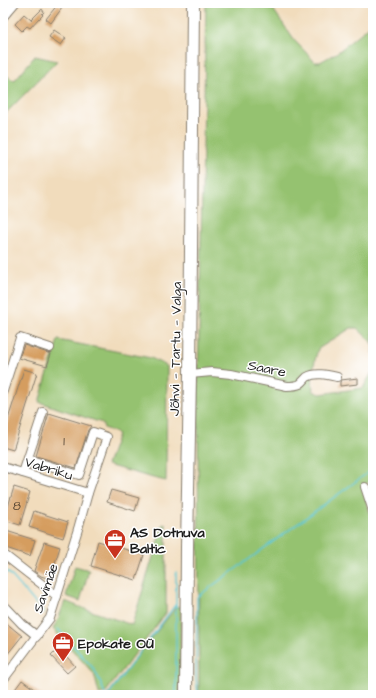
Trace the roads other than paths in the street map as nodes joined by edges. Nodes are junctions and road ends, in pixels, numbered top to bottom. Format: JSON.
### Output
{"nodes":[{"id":1,"x":15,"y":3,"type":"edge"},
{"id":2,"x":193,"y":3,"type":"edge"},
{"id":3,"x":3,"y":16,"type":"edge"},
{"id":4,"x":50,"y":348,"type":"dead end"},
{"id":5,"x":190,"y":374,"type":"junction"},
{"id":6,"x":337,"y":376,"type":"dead end"},
{"id":7,"x":3,"y":391,"type":"edge"},
{"id":8,"x":44,"y":412,"type":"dead end"},
{"id":9,"x":28,"y":459,"type":"junction"},
{"id":10,"x":3,"y":467,"type":"edge"},
{"id":11,"x":23,"y":473,"type":"junction"},
{"id":12,"x":365,"y":487,"type":"dead end"},
{"id":13,"x":88,"y":493,"type":"junction"},
{"id":14,"x":373,"y":511,"type":"edge"},
{"id":15,"x":3,"y":554,"type":"edge"},
{"id":16,"x":57,"y":596,"type":"junction"},
{"id":17,"x":3,"y":604,"type":"edge"},
{"id":18,"x":36,"y":636,"type":"junction"},
{"id":19,"x":3,"y":680,"type":"edge"},
{"id":20,"x":186,"y":695,"type":"edge"}],
"edges":[{"from":1,"to":3,"type":"street"},
{"from":2,"to":5,"type":"highway","name":"Jõhvi — Tartu — Valga"},
{"from":4,"to":7,"type":"street"},
{"from":5,"to":6,"type":"street","name":"Saare"},
{"from":5,"to":20,"type":"highway","name":"Jõhvi — Tartu — Valga"},
{"from":8,"to":9,"type":"street"},
{"from":9,"to":11,"type":"street"},
{"from":9,"to":13,"type":"street","name":"Savimäe"},
{"from":10,"to":11,"type":"street","name":"Vabriku"},
{"from":11,"to":13,"type":"street","name":"Vabriku"},
{"from":12,"to":14,"type":"street"},
{"from":13,"to":16,"type":"street","name":"Savimäe"},
{"from":15,"to":16,"type":"street"},
{"from":16,"to":18,"type":"street","name":"Savimäe"},
{"from":17,"to":18,"type":"street"},
{"from":18,"to":19,"type":"street","name":"Savimäe"}]}
